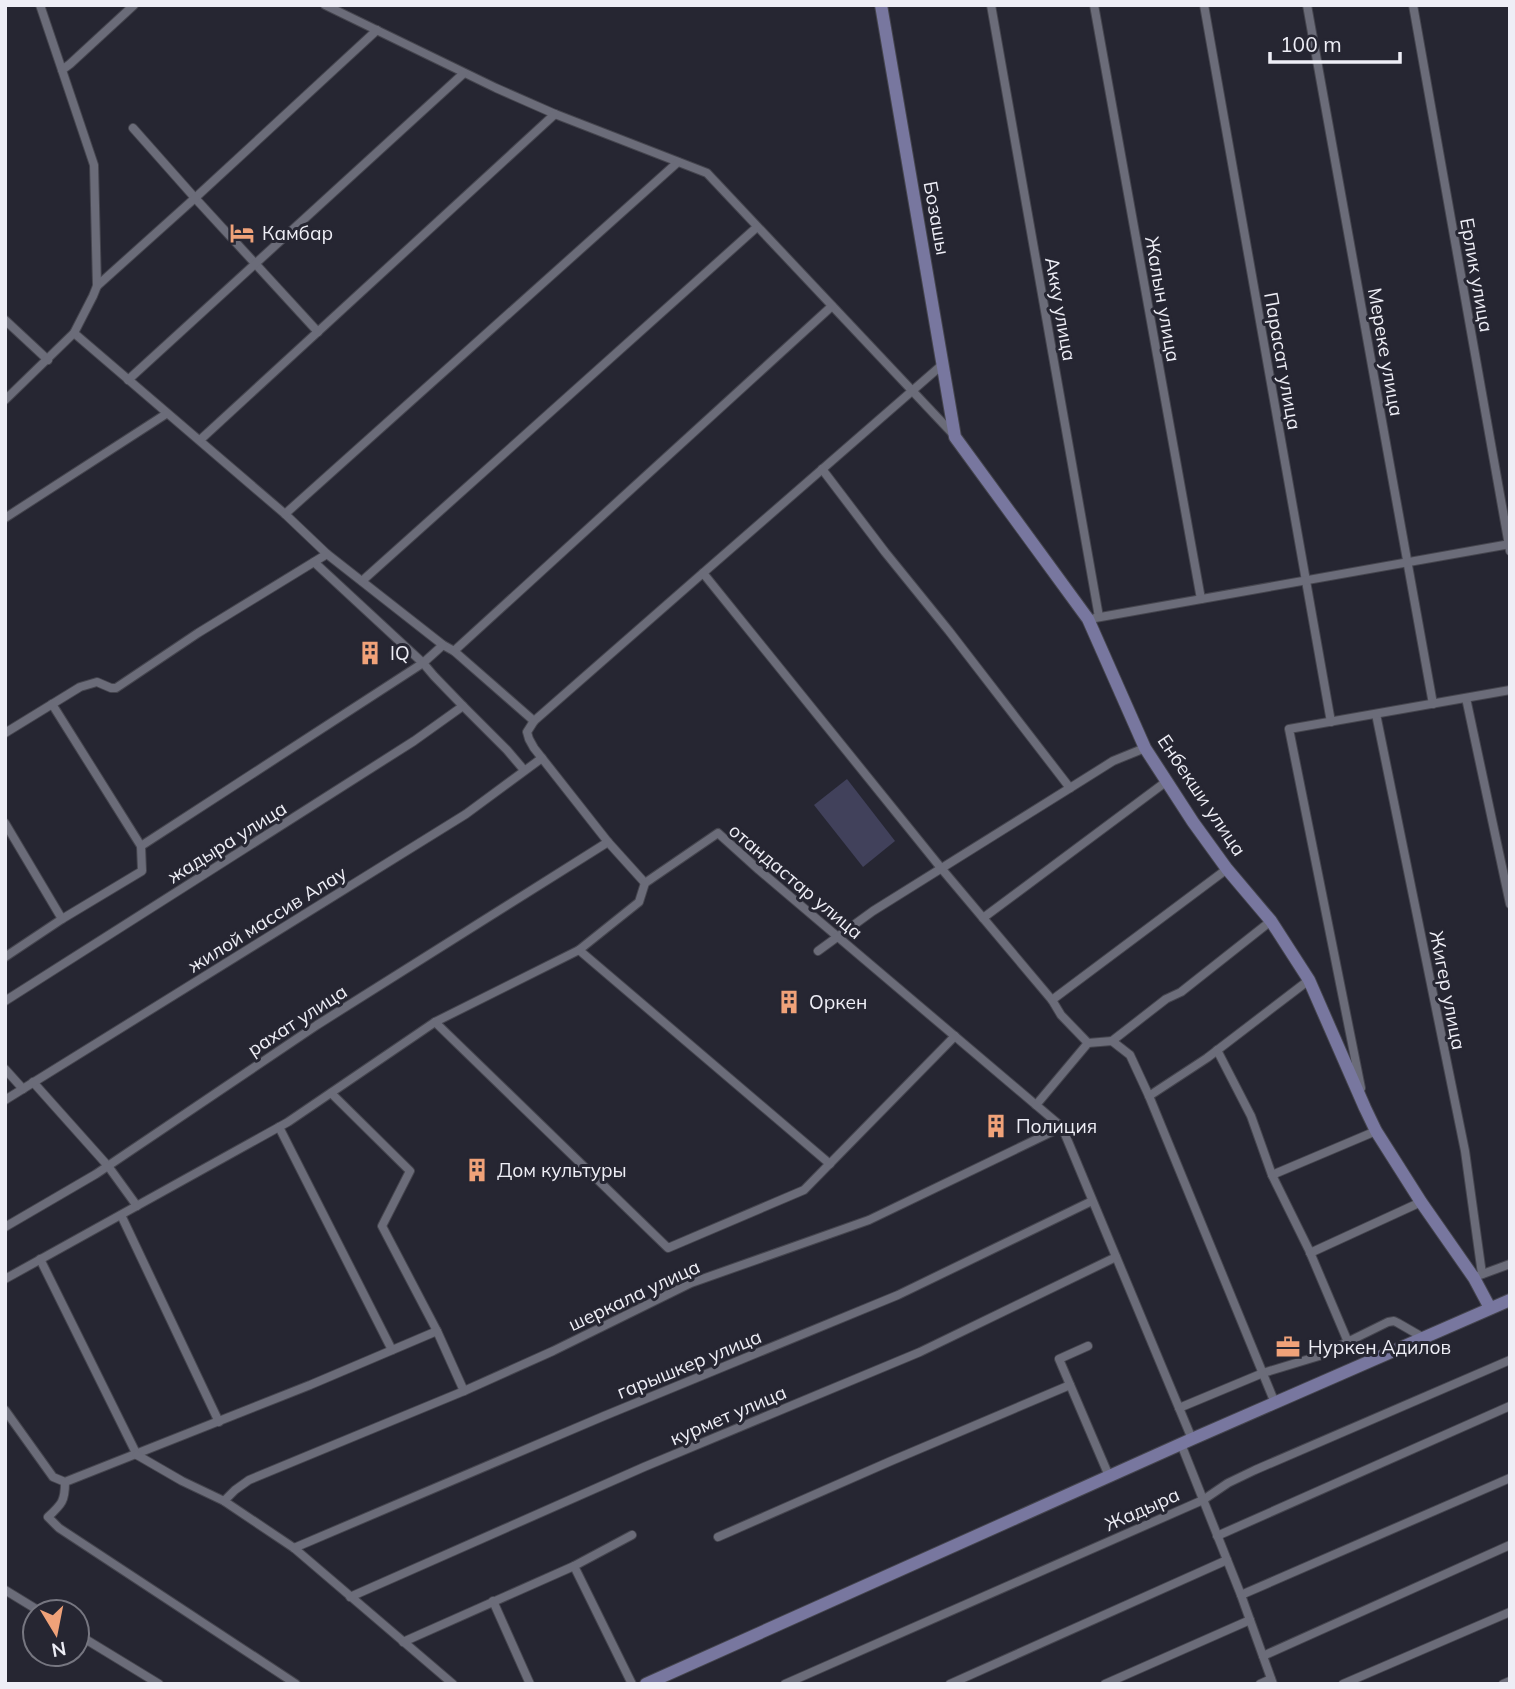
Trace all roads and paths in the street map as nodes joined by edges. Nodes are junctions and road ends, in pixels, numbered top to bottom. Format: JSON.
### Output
{"nodes":[{"id":1,"x":40,"y":5,"type":"edge"},
{"id":2,"x":134,"y":5,"type":"edge"},
{"id":3,"x":325,"y":5,"type":"edge"},
{"id":4,"x":881,"y":5,"type":"edge"},
{"id":5,"x":991,"y":5,"type":"edge"},
{"id":6,"x":1094,"y":5,"type":"edge"},
{"id":7,"x":1204,"y":5,"type":"edge"},
{"id":8,"x":1307,"y":5,"type":"edge"},
{"id":9,"x":1413,"y":5,"type":"edge"},
{"id":10,"x":377,"y":30,"type":"junction"},
{"id":11,"x":62,"y":70,"type":"junction"},
{"id":12,"x":464,"y":73,"type":"junction"},
{"id":13,"x":555,"y":114,"type":"junction"},
{"id":14,"x":133,"y":128,"type":"dead end"},
{"id":15,"x":678,"y":162,"type":"junction"},
{"id":16,"x":195,"y":198,"type":"junction"},
{"id":17,"x":757,"y":227,"type":"junction"},
{"id":18,"x":256,"y":265,"type":"junction"},
{"id":19,"x":97,"y":286,"type":"junction"},
{"id":20,"x":832,"y":306,"type":"junction"},
{"id":21,"x":5,"y":320,"type":"edge"},
{"id":22,"x":318,"y":331,"type":"junction"},
{"id":23,"x":74,"y":332,"type":"junction"},
{"id":24,"x":48,"y":360,"type":"junction"},
{"id":25,"x":943,"y":364,"type":"junction"},
{"id":26,"x":128,"y":380,"type":"junction"},
{"id":27,"x":912,"y":391,"type":"junction"},
{"id":28,"x":5,"y":400,"type":"edge"},
{"id":29,"x":166,"y":414,"type":"junction"},
{"id":30,"x":955,"y":437,"type":"junction"},
{"id":31,"x":200,"y":440,"type":"junction"},
{"id":32,"x":822,"y":469,"type":"junction"},
{"id":33,"x":285,"y":514,"type":"junction"},
{"id":34,"x":5,"y":517,"type":"edge"},
{"id":35,"x":1509,"y":546,"type":"edge"},
{"id":36,"x":327,"y":554,"type":"junction"},
{"id":37,"x":314,"y":562,"type":"junction"},
{"id":38,"x":1408,"y":562,"type":"junction"},
{"id":39,"x":703,"y":573,"type":"junction"},
{"id":40,"x":1306,"y":580,"type":"junction"},
{"id":41,"x":362,"y":582,"type":"junction"},
{"id":42,"x":1200,"y":599,"type":"junction"},
{"id":43,"x":1094,"y":618,"type":"junction"},
{"id":44,"x":443,"y":645,"type":"junction"},
{"id":45,"x":454,"y":651,"type":"junction"},
{"id":46,"x":423,"y":663,"type":"junction"},
{"id":47,"x":1510,"y":690,"type":"edge"},
{"id":48,"x":1466,"y":698,"type":"junction"},
{"id":49,"x":52,"y":704,"type":"junction"},
{"id":50,"x":1433,"y":704,"type":"junction"},
{"id":51,"x":463,"y":706,"type":"junction"},
{"id":52,"x":1376,"y":714,"type":"junction"},
{"id":53,"x":534,"y":721,"type":"junction"},
{"id":54,"x":1331,"y":722,"type":"junction"},
{"id":55,"x":5,"y":733,"type":"edge"},
{"id":56,"x":1145,"y":748,"type":"junction"},
{"id":57,"x":542,"y":758,"type":"junction"},
{"id":58,"x":524,"y":770,"type":"junction"},
{"id":59,"x":1167,"y":781,"type":"junction"},
{"id":60,"x":1070,"y":788,"type":"junction"},
{"id":61,"x":5,"y":823,"type":"edge"},
{"id":62,"x":608,"y":842,"type":"junction"},
{"id":63,"x":141,"y":846,"type":"junction"},
{"id":64,"x":941,"y":868,"type":"junction"},
{"id":65,"x":1227,"y":869,"type":"junction"},
{"id":66,"x":645,"y":883,"type":"junction"},
{"id":67,"x":1510,"y":904,"type":"edge"},
{"id":68,"x":983,"y":918,"type":"junction"},
{"id":69,"x":62,"y":919,"type":"junction"},
{"id":70,"x":1271,"y":921,"type":"junction"},
{"id":71,"x":838,"y":936,"type":"junction"},
{"id":72,"x":579,"y":950,"type":"junction"},
{"id":73,"x":818,"y":951,"type":"dead end"},
{"id":74,"x":5,"y":957,"type":"edge"},
{"id":75,"x":1310,"y":979,"type":"junction"},
{"id":76,"x":1052,"y":1000,"type":"junction"},
{"id":77,"x":5,"y":1002,"type":"edge"},
{"id":78,"x":435,"y":1022,"type":"junction"},
{"id":79,"x":955,"y":1036,"type":"junction"},
{"id":80,"x":1112,"y":1041,"type":"junction"},
{"id":81,"x":1088,"y":1043,"type":"junction"},
{"id":82,"x":1217,"y":1050,"type":"junction"},
{"id":83,"x":5,"y":1069,"type":"edge"},
{"id":84,"x":33,"y":1082,"type":"junction"},
{"id":85,"x":23,"y":1089,"type":"junction"},
{"id":86,"x":331,"y":1093,"type":"junction"},
{"id":87,"x":1149,"y":1096,"type":"junction"},
{"id":88,"x":5,"y":1100,"type":"edge"},
{"id":89,"x":1036,"y":1105,"type":"junction"},
{"id":90,"x":1364,"y":1108,"type":"junction"},
{"id":91,"x":1062,"y":1127,"type":"junction"},
{"id":92,"x":279,"y":1128,"type":"junction"},
{"id":93,"x":1376,"y":1130,"type":"junction"},
{"id":94,"x":830,"y":1164,"type":"junction"},
{"id":95,"x":107,"y":1166,"type":"junction"},
{"id":96,"x":1272,"y":1175,"type":"junction"},
{"id":97,"x":1093,"y":1201,"type":"junction"},
{"id":98,"x":1421,"y":1202,"type":"junction"},
{"id":99,"x":137,"y":1206,"type":"junction"},
{"id":100,"x":121,"y":1215,"type":"junction"},
{"id":101,"x":5,"y":1227,"type":"edge"},
{"id":102,"x":1310,"y":1253,"type":"junction"},
{"id":103,"x":1116,"y":1257,"type":"junction"},
{"id":104,"x":40,"y":1259,"type":"junction"},
{"id":105,"x":1510,"y":1264,"type":"edge"},
{"id":106,"x":1478,"y":1276,"type":"junction"},
{"id":107,"x":5,"y":1279,"type":"edge"},
{"id":108,"x":1510,"y":1300,"type":"edge"},
{"id":109,"x":1490,"y":1308,"type":"junction"},
{"id":110,"x":437,"y":1331,"type":"junction"},
{"id":111,"x":1423,"y":1338,"type":"junction"},
{"id":112,"x":1349,"y":1342,"type":"junction"},
{"id":113,"x":1088,"y":1346,"type":"dead end"},
{"id":114,"x":392,"y":1350,"type":"junction"},
{"id":115,"x":1510,"y":1360,"type":"edge"},
{"id":116,"x":1263,"y":1373,"type":"junction"},
{"id":117,"x":1070,"y":1385,"type":"junction"},
{"id":118,"x":464,"y":1391,"type":"junction"},
{"id":119,"x":1275,"y":1403,"type":"junction"},
{"id":120,"x":1510,"y":1406,"type":"edge"},
{"id":121,"x":1179,"y":1408,"type":"junction"},
{"id":122,"x":5,"y":1410,"type":"edge"},
{"id":123,"x":219,"y":1422,"type":"junction"},
{"id":124,"x":1186,"y":1441,"type":"junction"},
{"id":125,"x":137,"y":1455,"type":"junction"},
{"id":126,"x":1109,"y":1476,"type":"junction"},
{"id":127,"x":1510,"y":1478,"type":"edge"},
{"id":128,"x":65,"y":1482,"type":"junction"},
{"id":129,"x":1203,"y":1500,"type":"junction"},
{"id":130,"x":225,"y":1501,"type":"junction"},
{"id":131,"x":632,"y":1535,"type":"dead end"},
{"id":132,"x":1217,"y":1536,"type":"junction"},
{"id":133,"x":718,"y":1537,"type":"dead end"},
{"id":134,"x":1510,"y":1545,"type":"edge"},
{"id":135,"x":294,"y":1548,"type":"junction"},
{"id":136,"x":1227,"y":1560,"type":"junction"},
{"id":137,"x":573,"y":1566,"type":"junction"},
{"id":138,"x":5,"y":1590,"type":"edge"},
{"id":139,"x":1241,"y":1595,"type":"junction"},
{"id":140,"x":350,"y":1597,"type":"junction"},
{"id":141,"x":21,"y":1600,"type":"edge"},
{"id":142,"x":493,"y":1601,"type":"junction"},
{"id":143,"x":1510,"y":1612,"type":"edge"},
{"id":144,"x":1250,"y":1620,"type":"junction"},
{"id":145,"x":403,"y":1642,"type":"junction"},
{"id":146,"x":91,"y":1643,"type":"edge"},
{"id":147,"x":1263,"y":1656,"type":"junction"},
{"id":148,"x":1272,"y":1681,"type":"edge"},
{"id":149,"x":1510,"y":1681,"type":"edge"},
{"id":150,"x":159,"y":1684,"type":"edge"},
{"id":151,"x":296,"y":1684,"type":"edge"},
{"id":152,"x":453,"y":1684,"type":"edge"},
{"id":153,"x":530,"y":1684,"type":"edge"},
{"id":154,"x":632,"y":1684,"type":"edge"},
{"id":155,"x":646,"y":1684,"type":"edge"},
{"id":156,"x":785,"y":1684,"type":"edge"},
{"id":157,"x":950,"y":1684,"type":"edge"},
{"id":158,"x":1105,"y":1684,"type":"edge"},
{"id":159,"x":1260,"y":1684,"type":"edge"},
{"id":160,"x":1343,"y":1684,"type":"edge"},
{"id":161,"x":1503,"y":1684,"type":"edge"}],
"edges":[{"from":1,"to":11,"type":"street"},
{"from":2,"to":11,"type":"street"},
{"from":3,"to":10,"type":"street"},
{"from":4,"to":25,"type":"street","name":"Бозашы"},
{"from":5,"to":43,"type":"street","name":"Акку улица"},
{"from":6,"to":42,"type":"street","name":"Жалын улица"},
{"from":7,"to":40,"type":"street","name":"Парасат улица"},
{"from":8,"to":38,"type":"street","name":"Мереке улица"},
{"from":9,"to":35,"type":"street","name":"Ерлик улица"},
{"from":10,"to":12,"type":"street"},
{"from":10,"to":16,"type":"street"},
{"from":11,"to":19,"type":"street"},
{"from":12,"to":13,"type":"street"},
{"from":12,"to":18,"type":"street"},
{"from":13,"to":15,"type":"street"},
{"from":13,"to":22,"type":"street"},
{"from":14,"to":16,"type":"street"},
{"from":15,"to":17,"type":"street"},
{"from":15,"to":33,"type":"street"},
{"from":16,"to":18,"type":"street"},
{"from":16,"to":19,"type":"street"},
{"from":17,"to":20,"type":"street"},
{"from":17,"to":41,"type":"street"},
{"from":18,"to":22,"type":"street"},
{"from":18,"to":26,"type":"street"},
{"from":19,"to":23,"type":"street"},
{"from":20,"to":27,"type":"street"},
{"from":20,"to":45,"type":"street"},
{"from":21,"to":24,"type":"street"},
{"from":22,"to":31,"type":"street"},
{"from":23,"to":24,"type":"street"},
{"from":23,"to":26,"type":"street"},
{"from":24,"to":28,"type":"street"},
{"from":25,"to":27,"type":"street"},
{"from":25,"to":30,"type":"street","name":"Бозашы"},
{"from":26,"to":29,"type":"street"},
{"from":27,"to":30,"type":"street"},
{"from":27,"to":32,"type":"street"},
{"from":29,"to":31,"type":"street"},
{"from":29,"to":34,"type":"street"},
{"from":30,"to":43,"type":"street","name":"Енбекши улица"},
{"from":31,"to":33,"type":"street"},
{"from":32,"to":39,"type":"street"},
{"from":32,"to":60,"type":"street"},
{"from":33,"to":36,"type":"street"},
{"from":35,"to":38,"type":"street"},
{"from":36,"to":37,"type":"street"},
{"from":36,"to":41,"type":"street"},
{"from":37,"to":46,"type":"street"},
{"from":37,"to":49,"type":"street"},
{"from":38,"to":40,"type":"street"},
{"from":38,"to":50,"type":"street","name":"Мереке улица"},
{"from":39,"to":53,"type":"street"},
{"from":39,"to":64,"type":"street"},
{"from":40,"to":42,"type":"street"},
{"from":40,"to":54,"type":"street","name":"Парасат улица"},
{"from":41,"to":44,"type":"street"},
{"from":42,"to":43,"type":"street"},
{"from":43,"to":56,"type":"street","name":"Енбекши улица"},
{"from":44,"to":45,"type":"street"},
{"from":44,"to":46,"type":"street"},
{"from":45,"to":53,"type":"street"},
{"from":46,"to":51,"type":"street"},
{"from":46,"to":63,"type":"street"},
{"from":47,"to":48,"type":"street"},
{"from":48,"to":50,"type":"street"},
{"from":48,"to":67,"type":"street"},
{"from":49,"to":55,"type":"street"},
{"from":49,"to":63,"type":"street"},
{"from":50,"to":52,"type":"street"},
{"from":51,"to":58,"type":"street"},
{"from":51,"to":77,"type":"street","name":"жадыра улица"},
{"from":52,"to":54,"type":"street"},
{"from":52,"to":106,"type":"street","name":"Жигер улица"},
{"from":53,"to":57,"type":"street"},
{"from":54,"to":90,"type":"street","name":"Енбекши улица"},
{"from":56,"to":59,"type":"street","name":"Енбекши улица"},
{"from":56,"to":60,"type":"street"},
{"from":57,"to":58,"type":"street","name":"жилой массив Алау"},
{"from":57,"to":62,"type":"street"},
{"from":58,"to":84,"type":"street","name":"жилой массив Алау"},
{"from":59,"to":65,"type":"street","name":"Енбекши улица"},
{"from":59,"to":68,"type":"street"},
{"from":60,"to":64,"type":"street"},
{"from":61,"to":69,"type":"street"},
{"from":62,"to":66,"type":"street"},
{"from":62,"to":95,"type":"street","name":"рахат улица"},
{"from":63,"to":69,"type":"street"},
{"from":64,"to":68,"type":"street"},
{"from":64,"to":71,"type":"street"},
{"from":65,"to":70,"type":"street","name":"Енбекши улица"},
{"from":65,"to":76,"type":"street"},
{"from":66,"to":71,"type":"street","name":"отандастар улица"},
{"from":66,"to":72,"type":"street"},
{"from":68,"to":76,"type":"street"},
{"from":69,"to":74,"type":"street"},
{"from":70,"to":75,"type":"street","name":"Енбекши улица"},
{"from":70,"to":80,"type":"street"},
{"from":71,"to":73,"type":"street"},
{"from":71,"to":79,"type":"street","name":"отандастар улица"},
{"from":72,"to":78,"type":"street"},
{"from":72,"to":94,"type":"street"},
{"from":75,"to":82,"type":"street"},
{"from":75,"to":90,"type":"street","name":"Енбекши улица"},
{"from":76,"to":81,"type":"street"},
{"from":78,"to":86,"type":"street"},
{"from":78,"to":94,"type":"street"},
{"from":79,"to":89,"type":"street","name":"отандастар улица"},
{"from":79,"to":94,"type":"street"},
{"from":80,"to":81,"type":"street"},
{"from":80,"to":87,"type":"street"},
{"from":81,"to":89,"type":"street"},
{"from":82,"to":87,"type":"street"},
{"from":82,"to":96,"type":"street"},
{"from":83,"to":85,"type":"street"},
{"from":84,"to":85,"type":"street","name":"жилой массив Алау"},
{"from":84,"to":95,"type":"street"},
{"from":85,"to":88,"type":"street","name":"жилой массив Алау"},
{"from":86,"to":92,"type":"street"},
{"from":86,"to":110,"type":"street"},
{"from":87,"to":116,"type":"street"},
{"from":89,"to":91,"type":"street","name":"отандастар улица"},
{"from":90,"to":93,"type":"street","name":"Енбекши улица"},
{"from":91,"to":97,"type":"street"},
{"from":91,"to":118,"type":"street","name":"шеркала улица"},
{"from":92,"to":99,"type":"street"},
{"from":92,"to":114,"type":"street"},
{"from":93,"to":96,"type":"street"},
{"from":93,"to":98,"type":"street","name":"Енбекши улица"},
{"from":95,"to":99,"type":"street"},
{"from":95,"to":101,"type":"street","name":"рахат улица"},
{"from":96,"to":102,"type":"street"},
{"from":97,"to":103,"type":"street"},
{"from":97,"to":135,"type":"street","name":"гарышкер улица"},
{"from":98,"to":102,"type":"street"},
{"from":98,"to":106,"type":"street","name":"Енбекши улица"},
{"from":99,"to":100,"type":"street"},
{"from":100,"to":104,"type":"street"},
{"from":100,"to":123,"type":"street"},
{"from":102,"to":112,"type":"street"},
{"from":103,"to":121,"type":"street"},
{"from":103,"to":140,"type":"street","name":"курмет улица"},
{"from":104,"to":107,"type":"street"},
{"from":104,"to":125,"type":"street"},
{"from":105,"to":106,"type":"street"},
{"from":106,"to":109,"type":"street","name":"Енбекши улица"},
{"from":108,"to":109,"type":"street"},
{"from":109,"to":111,"type":"street"},
{"from":110,"to":114,"type":"street"},
{"from":110,"to":118,"type":"street"},
{"from":111,"to":112,"type":"street"},
{"from":111,"to":119,"type":"street"},
{"from":112,"to":116,"type":"street"},
{"from":113,"to":117,"type":"street"},
{"from":114,"to":123,"type":"street"},
{"from":115,"to":129,"type":"street","name":"Жадыра"},
{"from":116,"to":119,"type":"street"},
{"from":116,"to":121,"type":"street"},
{"from":117,"to":126,"type":"street"},
{"from":117,"to":133,"type":"street"},
{"from":118,"to":130,"type":"street","name":"шеркала улица"},
{"from":119,"to":124,"type":"street"},
{"from":120,"to":132,"type":"street"},
{"from":121,"to":124,"type":"street"},
{"from":122,"to":128,"type":"street"},
{"from":123,"to":125,"type":"street"},
{"from":124,"to":126,"type":"street"},
{"from":124,"to":129,"type":"street"},
{"from":125,"to":128,"type":"street"},
{"from":125,"to":130,"type":"street"},
{"from":126,"to":155,"type":"street"},
{"from":127,"to":139,"type":"street"},
{"from":128,"to":151,"type":"street"},
{"from":129,"to":132,"type":"street"},
{"from":129,"to":156,"type":"street","name":"Жадыра"},
{"from":130,"to":135,"type":"street"},
{"from":131,"to":137,"type":"street"},
{"from":132,"to":136,"type":"street"},
{"from":134,"to":147,"type":"street"},
{"from":135,"to":140,"type":"street"},
{"from":136,"to":139,"type":"street"},
{"from":136,"to":157,"type":"street"},
{"from":137,"to":142,"type":"street"},
{"from":137,"to":154,"type":"street"},
{"from":138,"to":141,"type":"street"},
{"from":139,"to":144,"type":"street"},
{"from":140,"to":145,"type":"street"},
{"from":142,"to":145,"type":"street"},
{"from":142,"to":153,"type":"street"},
{"from":143,"to":160,"type":"street"},
{"from":144,"to":147,"type":"street"},
{"from":144,"to":158,"type":"street"},
{"from":145,"to":152,"type":"street"},
{"from":146,"to":150,"type":"street"},
{"from":147,"to":148,"type":"street"},
{"from":148,"to":159,"type":"street"},
{"from":149,"to":161,"type":"street"}]}
